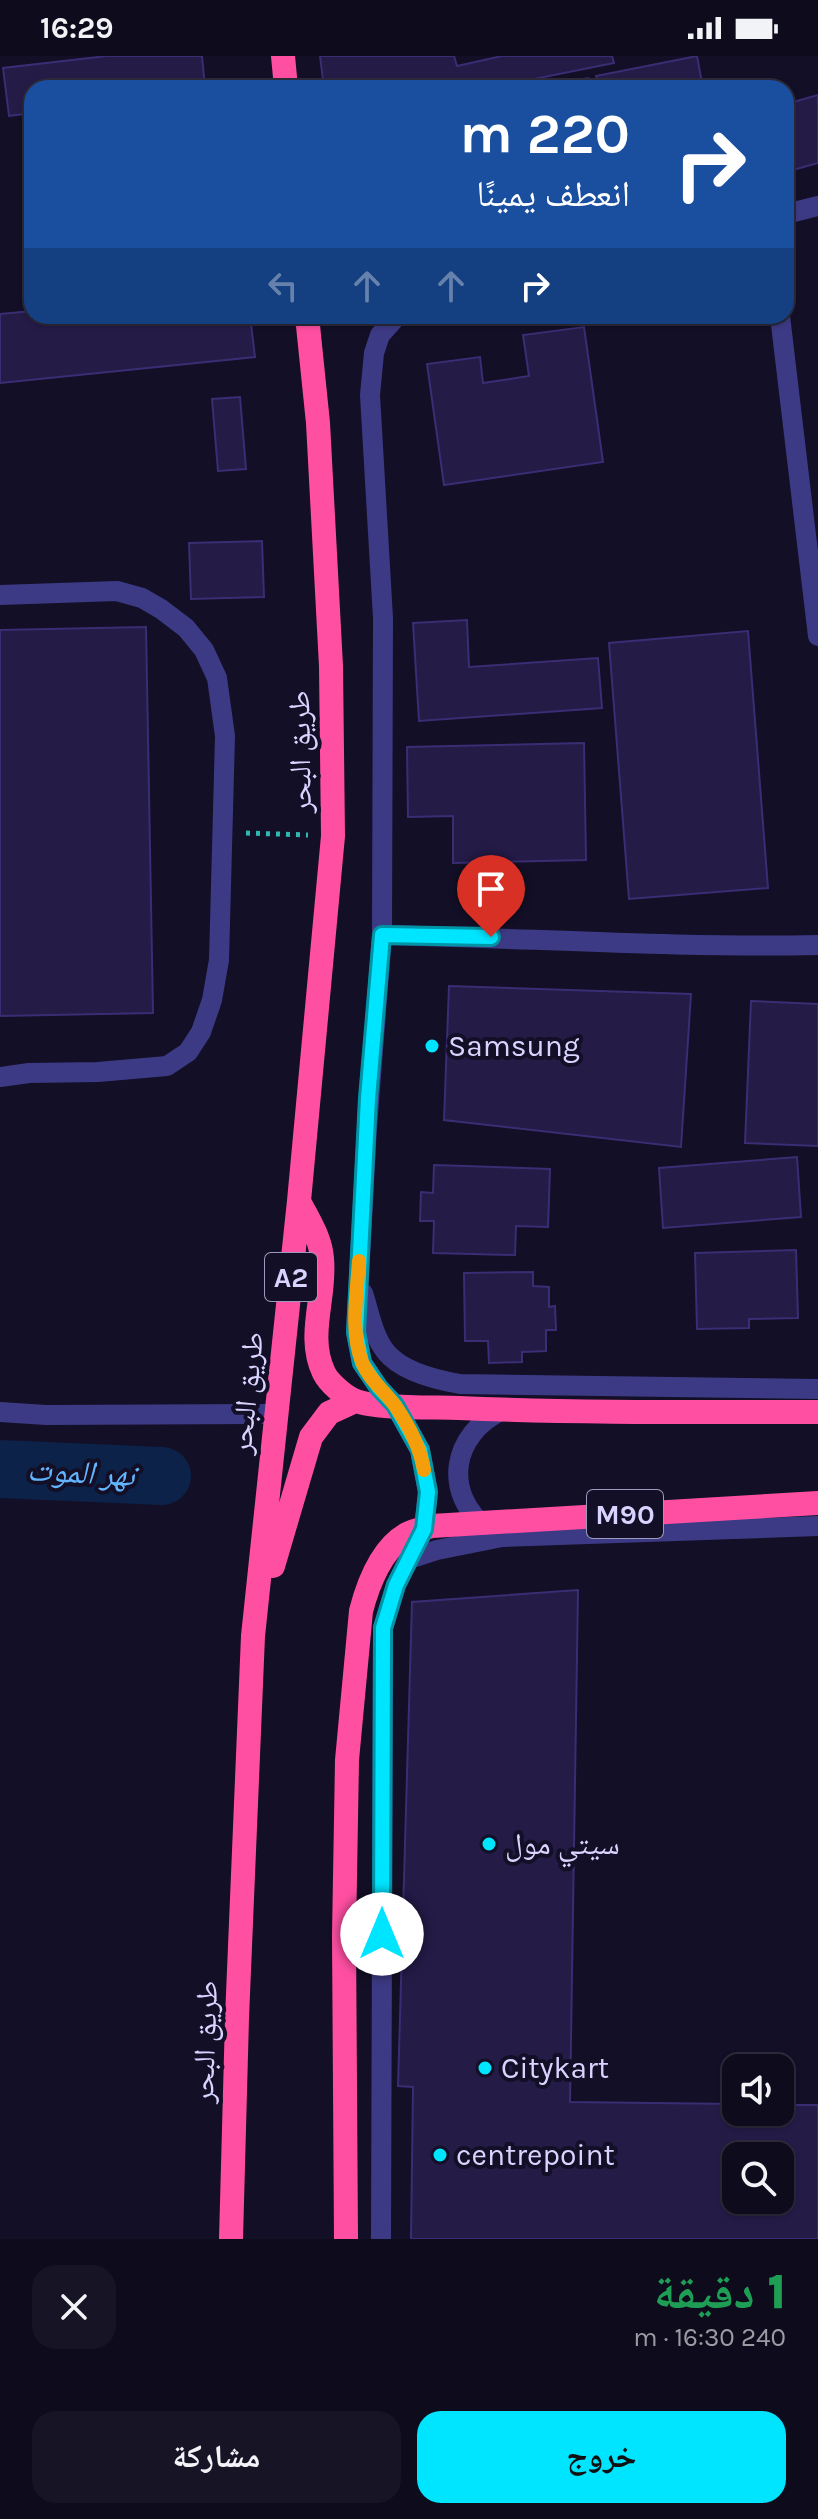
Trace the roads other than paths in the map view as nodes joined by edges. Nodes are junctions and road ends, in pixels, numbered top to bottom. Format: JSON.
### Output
{"nodes":[{"id":1,"x":283,"y":56,"type":"edge"},
{"id":2,"x":285,"y":80,"type":"edge"},
{"id":3,"x":818,"y":206,"type":"edge"},
{"id":4,"x":794,"y":212,"type":"edge"},
{"id":5,"x":308,"y":324,"type":"edge"},
{"id":6,"x":390,"y":324,"type":"edge"},
{"id":7,"x":781,"y":324,"type":"edge"},
{"id":8,"x":0,"y":595,"type":"edge"},
{"id":9,"x":818,"y":636,"type":"edge"},
{"id":10,"x":382,"y":935,"type":"junction"},
{"id":11,"x":818,"y":945,"type":"edge"},
{"id":12,"x":0,"y":1077,"type":"edge"},
{"id":13,"x":299,"y":1201,"type":"junction"},
{"id":14,"x":358,"y":1278,"type":"junction"},
{"id":15,"x":818,"y":1389,"type":"edge"},
{"id":16,"x":355,"y":1401,"type":"junction"},
{"id":17,"x":395,"y":1405,"type":"junction"},
{"id":18,"x":503,"y":1410,"type":"junction"},
{"id":19,"x":0,"y":1412,"type":"edge"},
{"id":20,"x":818,"y":1412,"type":"edge"},
{"id":21,"x":278,"y":1414,"type":"junction"},
{"id":22,"x":818,"y":1503,"type":"edge"},
{"id":23,"x":818,"y":1526,"type":"edge"},
{"id":24,"x":502,"y":1537,"type":"junction"},
{"id":25,"x":409,"y":1559,"type":"junction"},
{"id":26,"x":253,"y":1636,"type":"junction"},
{"id":27,"x":231,"y":2239,"type":"edge"},
{"id":28,"x":346,"y":2239,"type":"edge"},
{"id":29,"x":381,"y":2239,"type":"edge"}],
"edges":[{"from":1,"to":2,"type":"highway"},
{"from":3,"to":4,"type":"street"},
{"from":5,"to":13,"type":"highway","name":"طريق البحر","number":"A2"},
{"from":6,"to":10,"type":"street"},
{"from":7,"to":9,"type":"street"},
{"from":8,"to":12,"type":"street"},
{"from":10,"to":11,"type":"street"},
{"from":10,"to":14,"type":"street"},
{"from":13,"to":16,"type":"highway"},
{"from":13,"to":21,"type":"highway","name":"طريق البحر","number":"A2"},
{"from":14,"to":15,"type":"street"},
{"from":14,"to":17,"type":"street"},
{"from":16,"to":17,"type":"highway"},
{"from":16,"to":26,"type":"highway"},
{"from":17,"to":18,"type":"highway"},
{"from":17,"to":25,"type":"street"},
{"from":18,"to":20,"type":"highway"},
{"from":18,"to":24,"type":"street"},
{"from":19,"to":21,"type":"street"},
{"from":21,"to":26,"type":"highway","name":"طريق البحر","number":"A2"},
{"from":22,"to":28,"type":"highway","number":"M90","bridge":true},
{"from":23,"to":24,"type":"street"},
{"from":24,"to":25,"type":"street"},
{"from":25,"to":29,"type":"street"},
{"from":26,"to":27,"type":"highway","name":"طريق البحر","number":"A2"}]}
